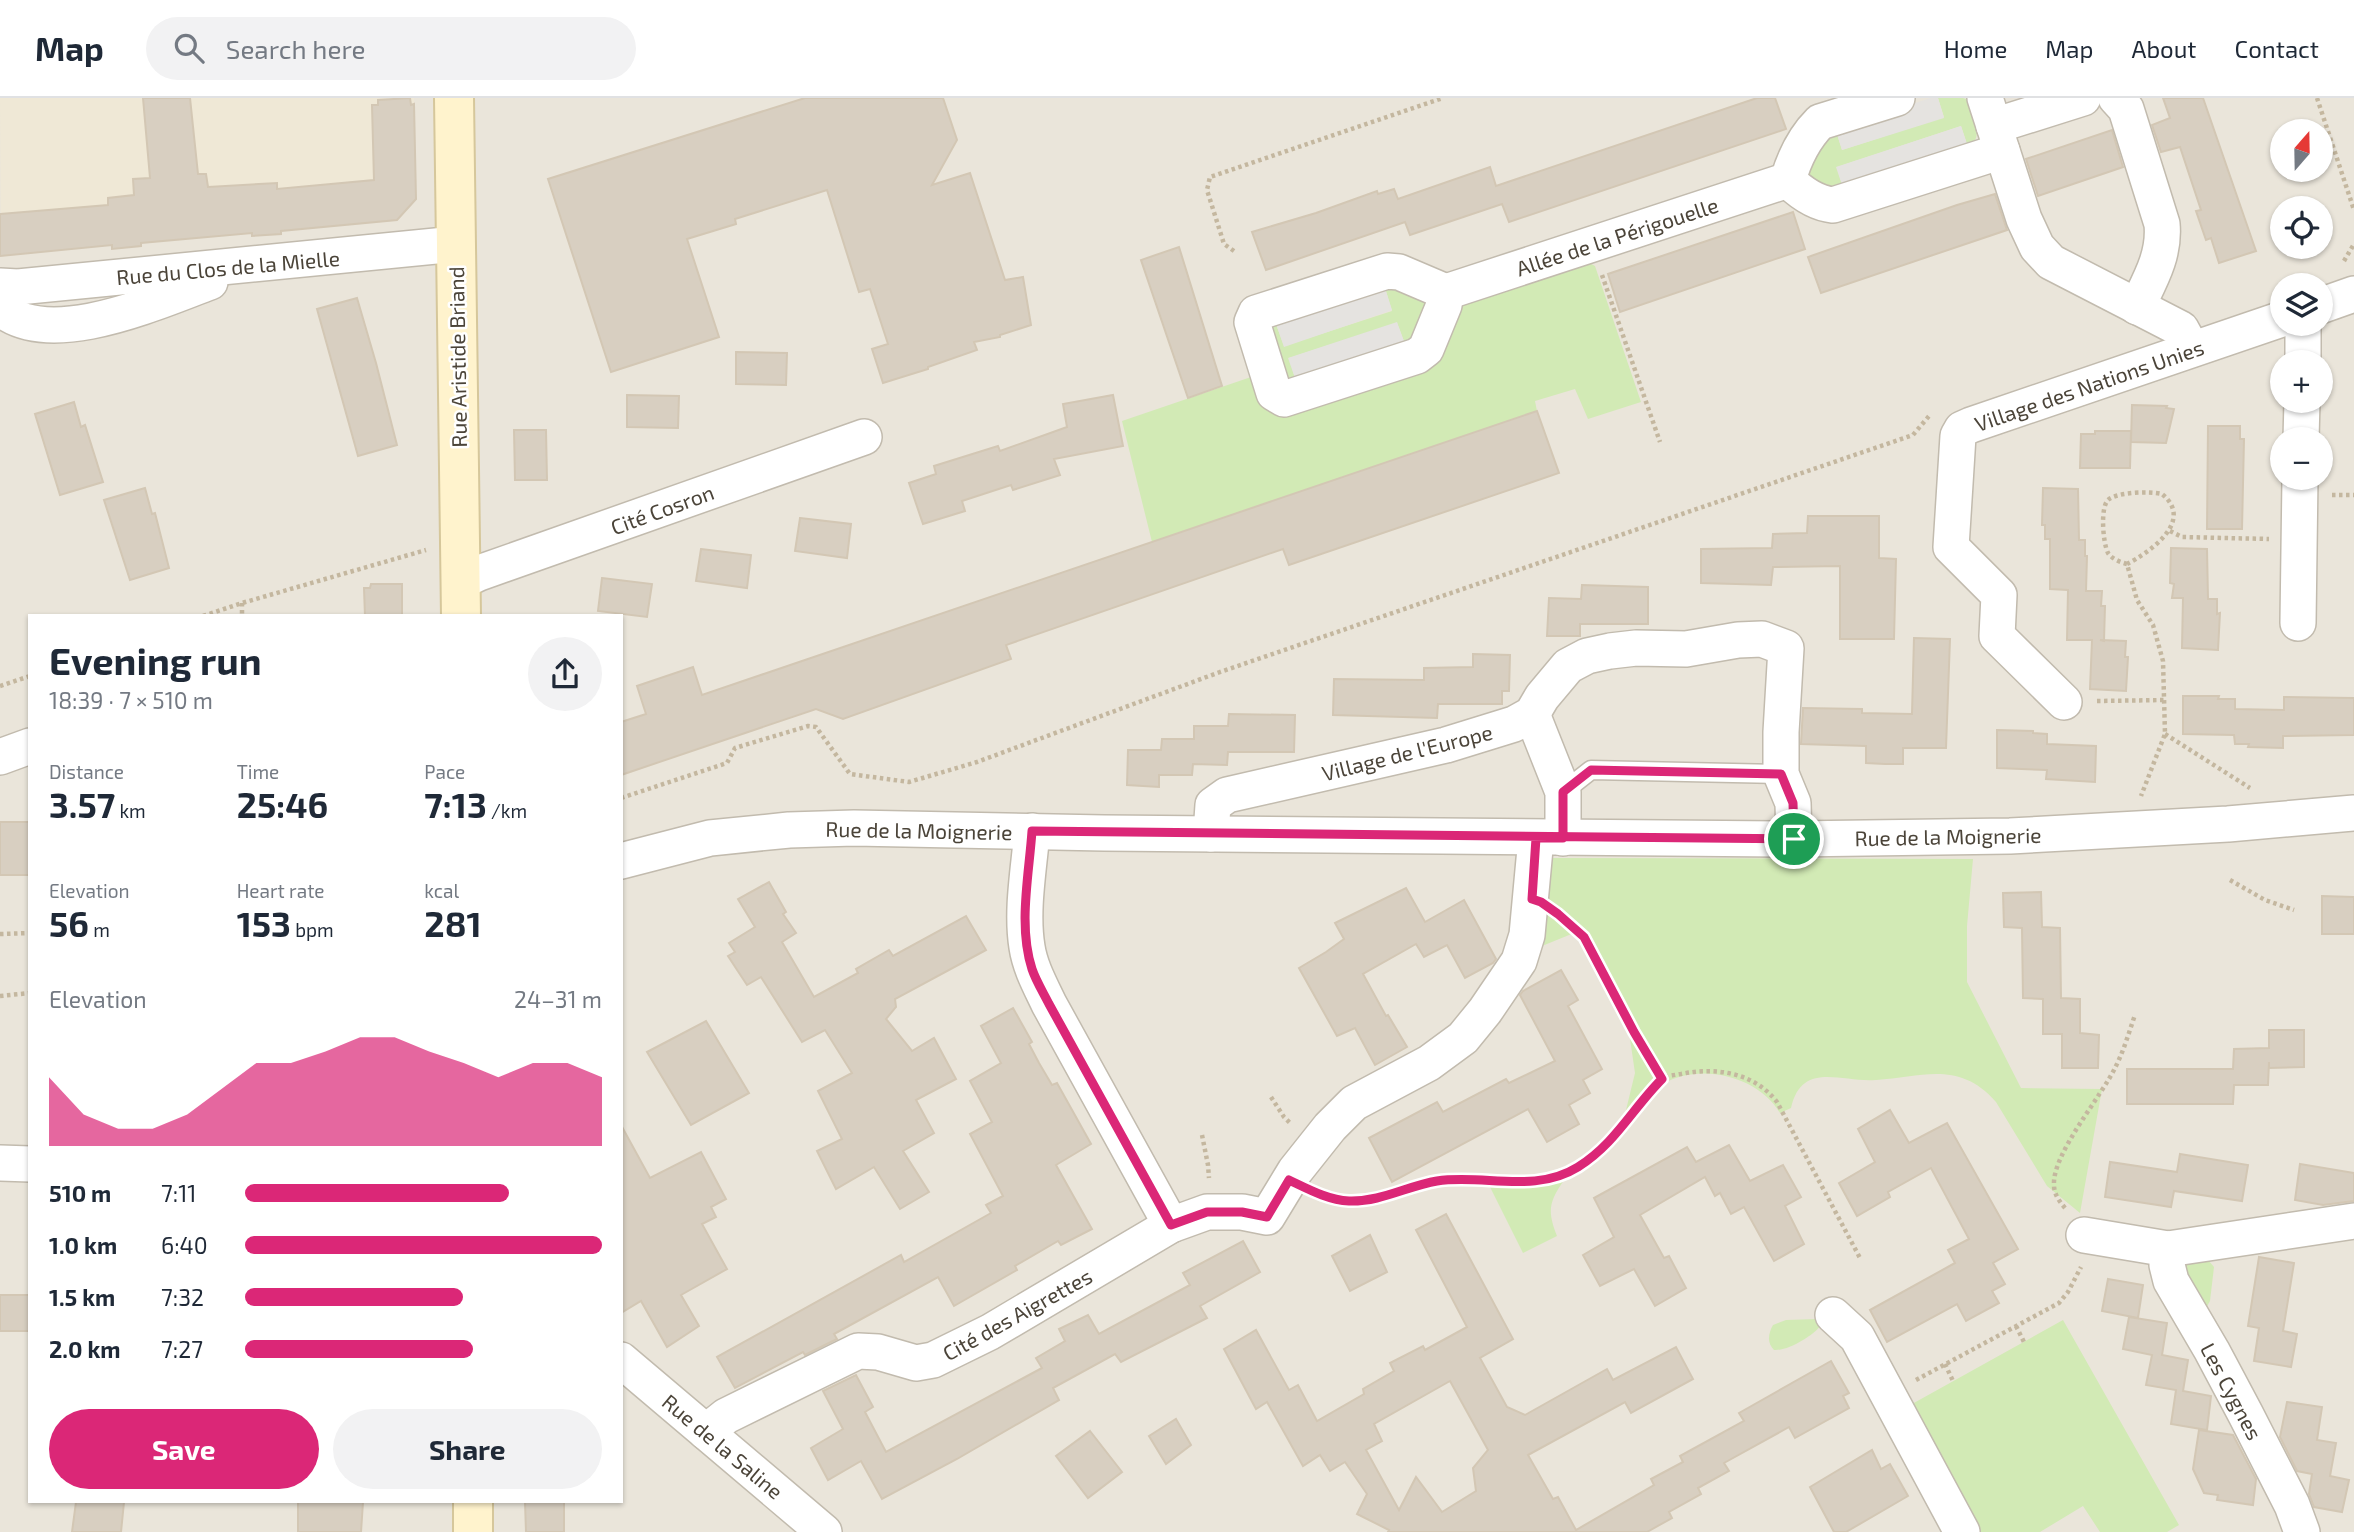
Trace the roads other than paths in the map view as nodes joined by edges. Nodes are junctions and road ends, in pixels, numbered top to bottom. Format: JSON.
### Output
{"nodes":[{"id":1,"x":454,"y":98,"type":"edge"},
{"id":2,"x":1897,"y":98,"type":"edge"},
{"id":3,"x":2083,"y":98,"type":"edge"},
{"id":4,"x":2116,"y":98,"type":"edge"},
{"id":5,"x":1994,"y":125,"type":"edge"},
{"id":6,"x":1788,"y":180,"type":"junction"},
{"id":7,"x":456,"y":244,"type":"junction"},
{"id":8,"x":267,"y":263,"type":"junction"},
{"id":9,"x":0,"y":286,"type":"edge"},
{"id":10,"x":1446,"y":292,"type":"junction"},
{"id":11,"x":2354,"y":294,"type":"edge"},
{"id":12,"x":2333,"y":301,"type":"edge"},
{"id":13,"x":2137,"y":307,"type":"junction"},
{"id":14,"x":0,"y":308,"type":"edge"},
{"id":15,"x":2270,"y":323,"type":"edge"},
{"id":16,"x":2192,"y":349,"type":"junction"},
{"id":17,"x":864,"y":437,"type":"dead end"},
{"id":18,"x":2300,"y":490,"type":"edge"},
{"id":19,"x":460,"y":599,"type":"edge"},
{"id":20,"x":2298,"y":623,"type":"dead end"},
{"id":21,"x":2064,"y":702,"type":"road end"},
{"id":22,"x":1532,"y":714,"type":"junction"},
{"id":23,"x":28,"y":747,"type":"edge"},
{"id":24,"x":0,"y":757,"type":"edge"},
{"id":25,"x":0,"y":763,"type":"edge"},
{"id":26,"x":28,"y":763,"type":"edge"},
{"id":27,"x":1781,"y":774,"type":"junction"},
{"id":28,"x":1563,"y":792,"type":"junction"},
{"id":29,"x":2354,"y":813,"type":"edge"},
{"id":30,"x":1032,"y":831,"type":"junction"},
{"id":31,"x":1211,"y":834,"type":"junction"},
{"id":32,"x":1550,"y":838,"type":"junction"},
{"id":33,"x":1794,"y":839,"type":"junction"},
{"id":34,"x":623,"y":860,"type":"edge"},
{"id":35,"x":0,"y":1163,"type":"edge"},
{"id":36,"x":28,"y":1164,"type":"edge"},
{"id":37,"x":1185,"y":1220,"type":"junction"},
{"id":38,"x":2354,"y":1221,"type":"edge"},
{"id":39,"x":2084,"y":1235,"type":"road end"},
{"id":40,"x":2168,"y":1249,"type":"junction"},
{"id":41,"x":1833,"y":1315,"type":"dead end"},
{"id":42,"x":623,"y":1362,"type":"edge"},
{"id":43,"x":706,"y":1432,"type":"junction"},
{"id":44,"x":473,"y":1503,"type":"edge"},
{"id":45,"x":473,"y":1532,"type":"edge"},
{"id":46,"x":824,"y":1532,"type":"edge"},
{"id":47,"x":1962,"y":1532,"type":"edge"},
{"id":48,"x":2302,"y":1532,"type":"edge"}],
"edges":[{"from":1,"to":7,"type":"main road","name":"Rue Aristide Briand"},
{"from":2,"to":6,"type":"street"},
{"from":3,"to":5,"type":"street"},
{"from":4,"to":13,"type":"street"},
{"from":5,"to":6,"type":"street"},
{"from":5,"to":13,"type":"street"},
{"from":6,"to":10,"type":"street","name":"Allée de la Périgouelle"},
{"from":7,"to":8,"type":"street","name":"Rue du Clos de la Mielle"},
{"from":7,"to":19,"type":"main road","name":"Rue Aristide Briand"},
{"from":8,"to":9,"type":"street","name":"Rue du Clos de la Mielle"},
{"from":8,"to":14,"type":"street"},
{"from":10,"to":10,"type":"street"},
{"from":11,"to":12,"type":"street"},
{"from":13,"to":16,"type":"street"},
{"from":15,"to":16,"type":"street","name":"Village des Nations Unies"},
{"from":16,"to":21,"type":"street","name":"Village des Nations Unies"},
{"from":17,"to":19,"type":"street","name":"Cité Cosron"},
{"from":18,"to":20,"type":"street"},
{"from":22,"to":27,"type":"street"},
{"from":22,"to":28,"type":"street"},
{"from":22,"to":31,"type":"street","name":"Village de l'Europe"},
{"from":23,"to":24,"type":"street"},
{"from":25,"to":26,"type":"street"},
{"from":27,"to":28,"type":"lane"},
{"from":27,"to":33,"type":"street"},
{"from":28,"to":32,"type":"street"},
{"from":29,"to":33,"type":"street","name":"Rue de la Moignerie"},
{"from":30,"to":31,"type":"street","name":"Rue de la Moignerie"},
{"from":30,"to":34,"type":"street","name":"Rue de la Moignerie"},
{"from":30,"to":37,"type":"street"},
{"from":31,"to":32,"type":"street","name":"Rue de la Moignerie"},
{"from":32,"to":33,"type":"street","name":"Rue de la Moignerie"},
{"from":32,"to":37,"type":"street","name":"Cité des Aigrettes"},
{"from":35,"to":36,"type":"street"},
{"from":37,"to":43,"type":"street","name":"Cité des Aigrettes"},
{"from":38,"to":40,"type":"street"},
{"from":39,"to":40,"type":"street"},
{"from":40,"to":48,"type":"street","name":"Les Cygnes"},
{"from":41,"to":47,"type":"street"},
{"from":42,"to":43,"type":"street","name":"Rue de la Saline"},
{"from":43,"to":46,"type":"street","name":"Rue de la Saline"},
{"from":44,"to":45,"type":"main road"}]}
